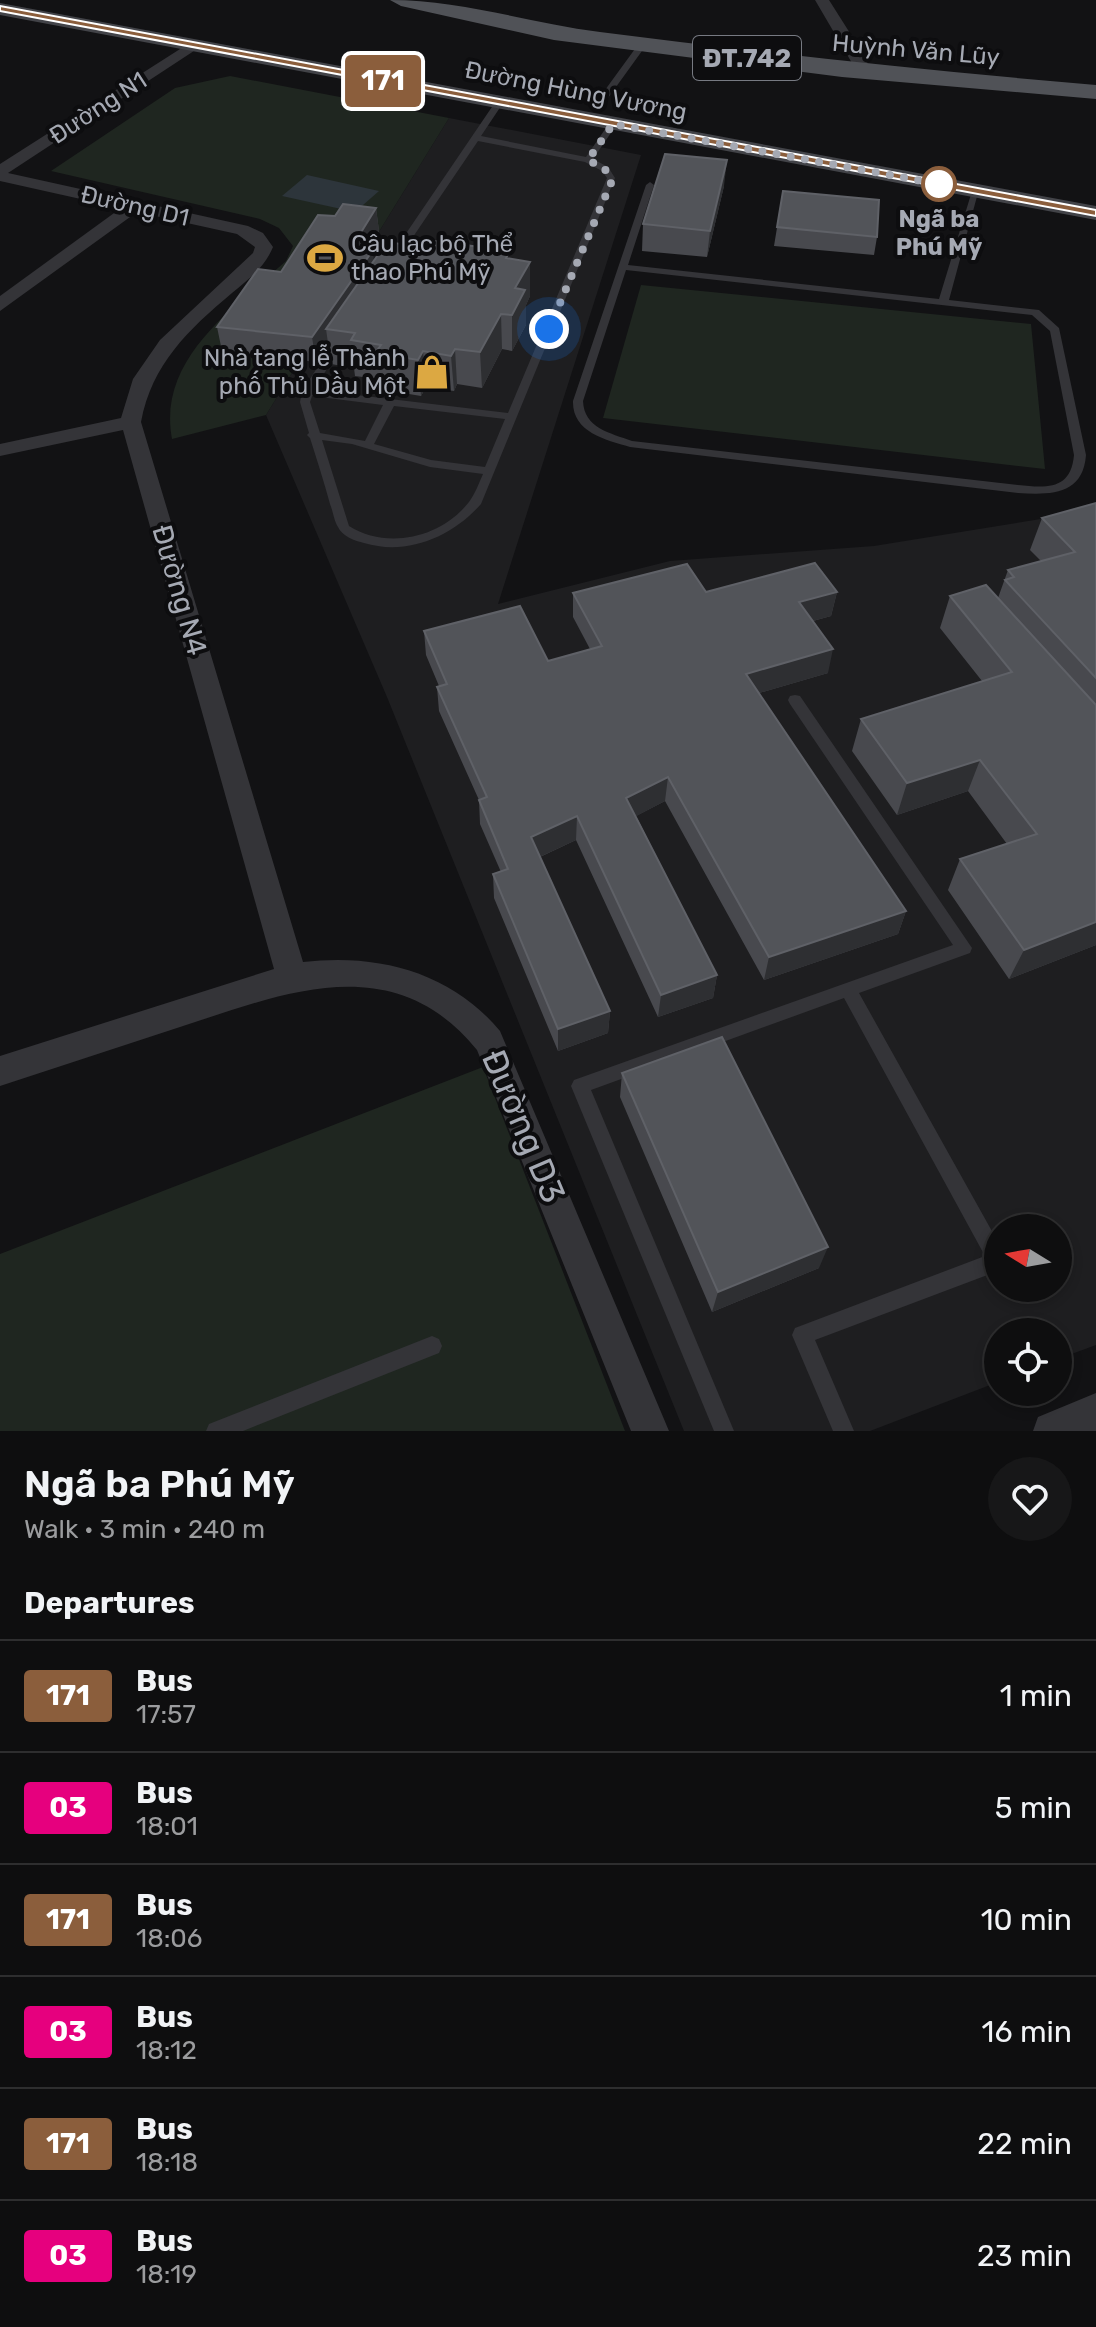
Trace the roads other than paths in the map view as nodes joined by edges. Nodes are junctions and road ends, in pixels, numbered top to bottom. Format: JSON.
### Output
{"nodes":[{"id":1,"x":15,"y":0,"type":"edge"},
{"id":2,"x":34,"y":0,"type":"edge"},
{"id":3,"x":401,"y":0,"type":"edge"},
{"id":4,"x":442,"y":0,"type":"edge"},
{"id":5,"x":822,"y":0,"type":"edge"},
{"id":6,"x":0,"y":8,"type":"edge"},
{"id":7,"x":174,"y":41,"type":"junction"},
{"id":8,"x":643,"y":44,"type":"junction"},
{"id":9,"x":196,"y":45,"type":"junction"},
{"id":10,"x":862,"y":66,"type":"junction"},
{"id":11,"x":1096,"y":79,"type":"edge"},
{"id":12,"x":1096,"y":92,"type":"edge"},
{"id":13,"x":499,"y":103,"type":"junction"},
{"id":14,"x":600,"y":103,"type":"junction"},
{"id":15,"x":67,"y":108,"type":"dead end"},
{"id":16,"x":619,"y":116,"type":"junction"},
{"id":17,"x":476,"y":138,"type":"junction"},
{"id":18,"x":588,"y":160,"type":"junction"},
{"id":19,"x":0,"y":173,"type":"edge"},
{"id":20,"x":650,"y":185,"type":"dead end"},
{"id":21,"x":1096,"y":190,"type":"edge"},
{"id":22,"x":976,"y":191,"type":"junction"},
{"id":23,"x":134,"y":206,"type":"junction"},
{"id":24,"x":1096,"y":213,"type":"edge"},
{"id":25,"x":264,"y":247,"type":"joint"},
{"id":26,"x":622,"y":267,"type":"junction"},
{"id":27,"x":387,"y":269,"type":"edge"},
{"id":28,"x":944,"y":300,"type":"junction"},
{"id":29,"x":0,"y":305,"type":"edge"},
{"id":30,"x":343,"y":334,"type":"edge"},
{"id":31,"x":307,"y":392,"type":"junction"},
{"id":32,"x":390,"y":402,"type":"junction"},
{"id":33,"x":513,"y":417,"type":"junction"},
{"id":34,"x":131,"y":422,"type":"junction"},
{"id":35,"x":313,"y":435,"type":"junction"},
{"id":36,"x":368,"y":445,"type":"junction"},
{"id":37,"x":0,"y":450,"type":"edge"},
{"id":38,"x":489,"y":471,"type":"junction"},
{"id":39,"x":795,"y":700,"type":"dead end"},
{"id":40,"x":292,"y":977,"type":"junction"},
{"id":41,"x":848,"y":989,"type":"junction"},
{"id":42,"x":0,"y":1071,"type":"edge"},
{"id":43,"x":432,"y":1346,"type":"dead end"},
{"id":44,"x":1096,"y":1412,"type":"edge"},
{"id":45,"x":216,"y":1431,"type":"edge"},
{"id":46,"x":650,"y":1431,"type":"edge"},
{"id":47,"x":724,"y":1431,"type":"edge"},
{"id":48,"x":844,"y":1431,"type":"edge"},
{"id":49,"x":1052,"y":1431,"type":"edge"}],
"edges":[{"from":1,"to":6,"type":"main road"},
{"from":2,"to":14,"type":"main road","name":"Đường Hùng Vương"},
{"from":3,"to":8,"type":"main road","name":"Huỳnh Văn Lũy","number":"ĐT.742"},
{"from":4,"to":10,"type":"main road","name":"Huỳnh Văn Lũy","number":"ĐT.742"},
{"from":5,"to":10,"type":"street"},
{"from":6,"to":7,"type":"main road","name":"Đường Hùng Vương"},
{"from":7,"to":9,"type":"main road","name":"Đường Hùng Vương"},
{"from":7,"to":15,"type":"street","name":"Đường N1"},
{"from":8,"to":10,"type":"main road","name":"Huỳnh Văn Lũy","number":"ĐT.742"},
{"from":8,"to":14,"type":"lane"},
{"from":9,"to":13,"type":"main road","name":"Đường Hùng Vương"},
{"from":9,"to":19,"type":"street","name":"Đường N1"},
{"from":10,"to":11,"type":"main road","name":"Huỳnh Văn Lũy","number":"ĐT.742"},
{"from":10,"to":12,"type":"main road","name":"Huỳnh Văn Lũy","number":"ĐT.742"},
{"from":13,"to":16,"type":"main road","name":"Đường Hùng Vương"},
{"from":13,"to":17,"type":"lane"},
{"from":14,"to":16,"type":"main road","name":"Đường Hùng Vương"},
{"from":16,"to":18,"type":"lane"},
{"from":16,"to":21,"type":"main road","name":"Đường Hùng Vương"},
{"from":16,"to":22,"type":"main road","name":"Đường Hùng Vương"},
{"from":17,"to":18,"type":"lane"},
{"from":17,"to":27,"type":"lane"},
{"from":18,"to":33,"type":"lane"},
{"from":19,"to":23,"type":"street","name":"Đường D1"},
{"from":20,"to":26,"type":"lane"},
{"from":22,"to":24,"type":"main road","name":"Đường Hùng Vương"},
{"from":22,"to":28,"type":"lane"},
{"from":23,"to":25,"type":"street","name":"Đường D1"},
{"from":23,"to":29,"type":"street"},
{"from":25,"to":34,"type":"street","name":"Đường N4"},
{"from":26,"to":28,"type":"lane"},
{"from":26,"to":28,"type":"lane"},
{"from":30,"to":31,"type":"lane"},
{"from":31,"to":32,"type":"lane"},
{"from":31,"to":35,"type":"lane"},
{"from":32,"to":33,"type":"lane"},
{"from":32,"to":36,"type":"lane"},
{"from":33,"to":38,"type":"lane"},
{"from":34,"to":37,"type":"street"},
{"from":34,"to":40,"type":"street","name":"Đường N4"},
{"from":35,"to":36,"type":"lane"},
{"from":35,"to":38,"type":"lane"},
{"from":36,"to":38,"type":"lane"},
{"from":39,"to":41,"type":"lane"},
{"from":40,"to":42,"type":"street","name":"Đường D3"},
{"from":40,"to":46,"type":"street","name":"Đường D3"},
{"from":41,"to":47,"type":"lane"},
{"from":41,"to":48,"type":"lane"},
{"from":43,"to":45,"type":"lane"},
{"from":44,"to":49,"type":"street"}]}
